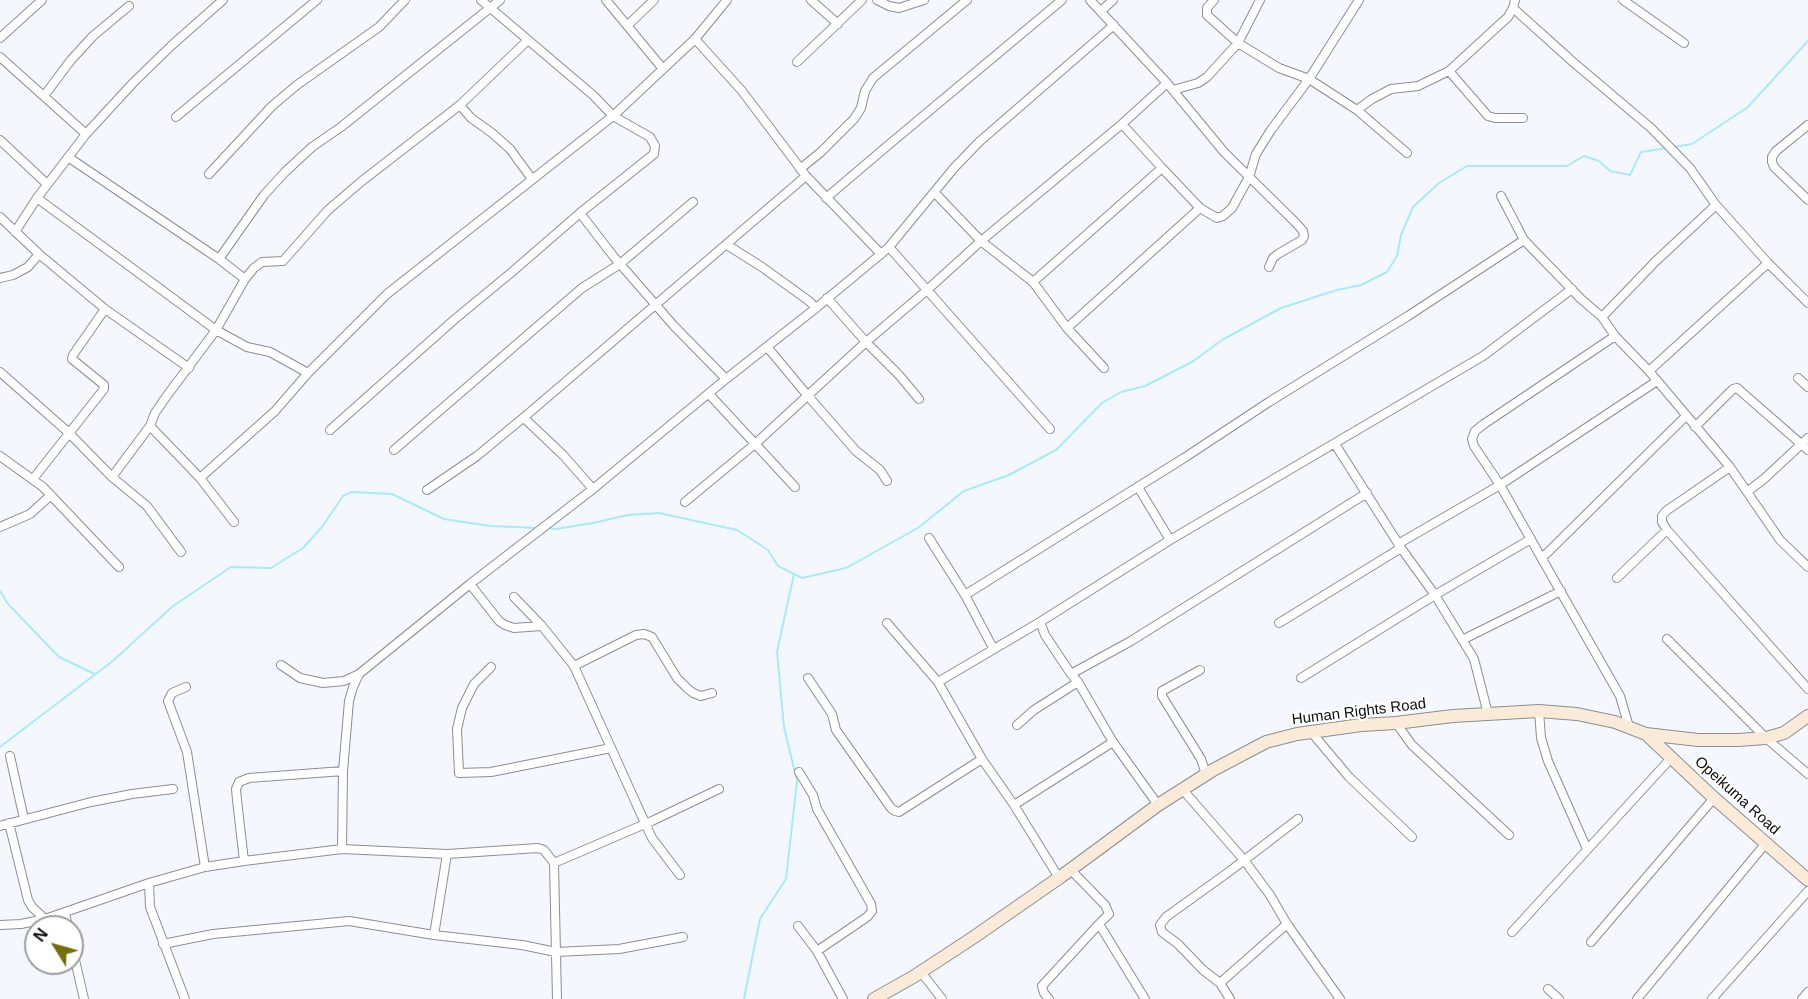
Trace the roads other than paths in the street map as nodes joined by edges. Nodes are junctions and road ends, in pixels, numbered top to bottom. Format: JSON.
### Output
{"nodes":[{"id":1,"x":42,"y":0,"type":"edge"},
{"id":2,"x":223,"y":0,"type":"edge"},
{"id":3,"x":317,"y":0,"type":"edge"},
{"id":4,"x":405,"y":0,"type":"edge"},
{"id":5,"x":481,"y":0,"type":"edge"},
{"id":6,"x":500,"y":0,"type":"edge"},
{"id":7,"x":606,"y":0,"type":"edge"},
{"id":8,"x":654,"y":0,"type":"edge"},
{"id":9,"x":727,"y":0,"type":"edge"},
{"id":10,"x":811,"y":0,"type":"edge"},
{"id":11,"x":862,"y":0,"type":"edge"},
{"id":12,"x":877,"y":0,"type":"edge"},
{"id":13,"x":924,"y":0,"type":"edge"},
{"id":14,"x":967,"y":0,"type":"edge"},
{"id":15,"x":1062,"y":0,"type":"edge"},
{"id":16,"x":1090,"y":0,"type":"edge"},
{"id":17,"x":1113,"y":0,"type":"edge"},
{"id":18,"x":1214,"y":0,"type":"edge"},
{"id":19,"x":1260,"y":0,"type":"edge"},
{"id":20,"x":1359,"y":0,"type":"edge"},
{"id":21,"x":1623,"y":0,"type":"edge"},
{"id":22,"x":1514,"y":4,"type":"edge"},
{"id":23,"x":129,"y":6,"type":"dead end"},
{"id":24,"x":491,"y":9,"type":"junction"},
{"id":25,"x":1101,"y":11,"type":"junction"},
{"id":26,"x":838,"y":24,"type":"junction"},
{"id":27,"x":628,"y":25,"type":"junction"},
{"id":28,"x":1114,"y":26,"type":"junction"},
{"id":29,"x":0,"y":38,"type":"edge"},
{"id":30,"x":695,"y":39,"type":"junction"},
{"id":31,"x":528,"y":40,"type":"junction"},
{"id":32,"x":1238,"y":43,"type":"junction"},
{"id":33,"x":1684,"y":43,"type":"dead end"},
{"id":34,"x":0,"y":57,"type":"edge"},
{"id":35,"x":796,"y":62,"type":"dead end"},
{"id":36,"x":663,"y":69,"type":"junction"},
{"id":37,"x":1449,"y":71,"type":"junction"},
{"id":38,"x":1309,"y":79,"type":"junction"},
{"id":39,"x":1170,"y":87,"type":"junction"},
{"id":40,"x":44,"y":96,"type":"junction"},
{"id":41,"x":460,"y":105,"type":"junction"},
{"id":42,"x":1357,"y":110,"type":"junction"},
{"id":43,"x":613,"y":116,"type":"junction"},
{"id":44,"x":176,"y":117,"type":"dead end"},
{"id":45,"x":1523,"y":118,"type":"dead end"},
{"id":46,"x":1122,"y":124,"type":"junction"},
{"id":47,"x":1808,"y":125,"type":"edge"},
{"id":48,"x":86,"y":134,"type":"junction"},
{"id":49,"x":0,"y":140,"type":"edge"},
{"id":50,"x":1407,"y":153,"type":"dead end"},
{"id":51,"x":68,"y":157,"type":"junction"},
{"id":52,"x":1162,"y":168,"type":"junction"},
{"id":53,"x":803,"y":173,"type":"junction"},
{"id":54,"x":208,"y":174,"type":"dead end"},
{"id":55,"x":1249,"y":177,"type":"junction"},
{"id":56,"x":532,"y":179,"type":"junction"},
{"id":57,"x":47,"y":184,"type":"junction"},
{"id":58,"x":935,"y":193,"type":"junction"},
{"id":59,"x":1501,"y":196,"type":"dead end"},
{"id":60,"x":37,"y":198,"type":"junction"},
{"id":61,"x":826,"y":198,"type":"junction"},
{"id":62,"x":1808,"y":200,"type":"edge"},
{"id":63,"x":693,"y":202,"type":"dead end"},
{"id":64,"x":1716,"y":205,"type":"junction"},
{"id":65,"x":1200,"y":208,"type":"junction"},
{"id":66,"x":580,"y":213,"type":"junction"},
{"id":67,"x":0,"y":217,"type":"edge"},
{"id":68,"x":15,"y":232,"type":"junction"},
{"id":69,"x":1524,"y":240,"type":"junction"},
{"id":70,"x":981,"y":241,"type":"junction"},
{"id":71,"x":727,"y":245,"type":"junction"},
{"id":72,"x":889,"y":247,"type":"junction"},
{"id":73,"x":39,"y":254,"type":"junction"},
{"id":74,"x":881,"y":254,"type":"junction"},
{"id":75,"x":219,"y":259,"type":"junction"},
{"id":76,"x":1768,"y":263,"type":"junction"},
{"id":77,"x":620,"y":264,"type":"junction"},
{"id":78,"x":1269,"y":267,"type":"dead end"},
{"id":79,"x":0,"y":278,"type":"edge"},
{"id":80,"x":245,"y":279,"type":"junction"},
{"id":81,"x":1033,"y":282,"type":"junction"},
{"id":82,"x":1572,"y":289,"type":"junction"},
{"id":83,"x":926,"y":291,"type":"junction"},
{"id":84,"x":827,"y":298,"type":"junction"},
{"id":85,"x":1808,"y":303,"type":"edge"},
{"id":86,"x":657,"y":305,"type":"junction"},
{"id":87,"x":105,"y":309,"type":"junction"},
{"id":88,"x":816,"y":309,"type":"junction"},
{"id":89,"x":1602,"y":317,"type":"junction"},
{"id":90,"x":1067,"y":328,"type":"junction"},
{"id":91,"x":216,"y":330,"type":"junction"},
{"id":92,"x":1615,"y":336,"type":"junction"},
{"id":93,"x":866,"y":342,"type":"junction"},
{"id":94,"x":768,"y":348,"type":"junction"},
{"id":95,"x":189,"y":368,"type":"junction"},
{"id":96,"x":1104,"y":368,"type":"dead end"},
{"id":97,"x":1649,"y":371,"type":"junction"},
{"id":98,"x":0,"y":372,"type":"edge"},
{"id":99,"x":308,"y":373,"type":"junction"},
{"id":100,"x":1798,"y":378,"type":"dead end"},
{"id":101,"x":726,"y":379,"type":"junction"},
{"id":102,"x":1657,"y":381,"type":"junction"},
{"id":103,"x":1808,"y":387,"type":"edge"},
{"id":104,"x":709,"y":394,"type":"junction"},
{"id":105,"x":808,"y":396,"type":"junction"},
{"id":106,"x":919,"y":399,"type":"dead end"},
{"id":107,"x":1686,"y":416,"type":"junction"},
{"id":108,"x":524,"y":418,"type":"junction"},
{"id":109,"x":150,"y":426,"type":"junction"},
{"id":110,"x":1695,"y":427,"type":"junction"},
{"id":111,"x":1050,"y":429,"type":"dead end"},
{"id":112,"x":330,"y":430,"type":"dead end"},
{"id":113,"x":68,"y":432,"type":"junction"},
{"id":114,"x":755,"y":444,"type":"junction"},
{"id":115,"x":1335,"y":444,"type":"junction"},
{"id":116,"x":1806,"y":444,"type":"edge"},
{"id":117,"x":394,"y":450,"type":"dead end"},
{"id":118,"x":0,"y":456,"type":"edge"},
{"id":119,"x":1730,"y":468,"type":"junction"},
{"id":120,"x":112,"y":477,"type":"junction"},
{"id":121,"x":200,"y":478,"type":"junction"},
{"id":122,"x":33,"y":479,"type":"junction"},
{"id":123,"x":886,"y":481,"type":"dead end"},
{"id":124,"x":1500,"y":485,"type":"junction"},
{"id":125,"x":795,"y":487,"type":"dead end"},
{"id":126,"x":1138,"y":487,"type":"junction"},
{"id":127,"x":593,"y":489,"type":"junction"},
{"id":128,"x":427,"y":490,"type":"dead end"},
{"id":129,"x":1747,"y":492,"type":"junction"},
{"id":130,"x":1367,"y":493,"type":"junction"},
{"id":131,"x":51,"y":495,"type":"junction"},
{"id":132,"x":685,"y":501,"type":"dead end"},
{"id":133,"x":234,"y":522,"type":"dead end"},
{"id":134,"x":0,"y":527,"type":"edge"},
{"id":135,"x":1667,"y":530,"type":"junction"},
{"id":136,"x":929,"y":538,"type":"dead end"},
{"id":137,"x":1531,"y":539,"type":"junction"},
{"id":138,"x":1170,"y":540,"type":"junction"},
{"id":139,"x":1400,"y":546,"type":"junction"},
{"id":140,"x":181,"y":552,"type":"dead end"},
{"id":141,"x":1542,"y":558,"type":"junction"},
{"id":142,"x":119,"y":567,"type":"dead end"},
{"id":143,"x":1808,"y":567,"type":"edge"},
{"id":144,"x":1617,"y":578,"type":"dead end"},
{"id":145,"x":470,"y":584,"type":"junction"},
{"id":146,"x":1562,"y":591,"type":"junction"},
{"id":147,"x":965,"y":595,"type":"junction"},
{"id":148,"x":1435,"y":595,"type":"junction"},
{"id":149,"x":514,"y":597,"type":"dead end"},
{"id":150,"x":1040,"y":622,"type":"junction"},
{"id":151,"x":886,"y":623,"type":"dead end"},
{"id":152,"x":1279,"y":623,"type":"dead end"},
{"id":153,"x":542,"y":626,"type":"junction"},
{"id":154,"x":1667,"y":639,"type":"dead end"},
{"id":155,"x":1462,"y":640,"type":"junction"},
{"id":156,"x":993,"y":648,"type":"junction"},
{"id":157,"x":281,"y":665,"type":"dead end"},
{"id":158,"x":574,"y":666,"type":"junction"},
{"id":159,"x":491,"y":667,"type":"dead end"},
{"id":160,"x":1200,"y":670,"type":"dead end"},
{"id":161,"x":359,"y":674,"type":"junction"},
{"id":162,"x":1071,"y":674,"type":"junction"},
{"id":163,"x":808,"y":678,"type":"dead end"},
{"id":164,"x":1301,"y":678,"type":"dead end"},
{"id":165,"x":938,"y":682,"type":"junction"},
{"id":166,"x":1078,"y":682,"type":"junction"},
{"id":167,"x":186,"y":687,"type":"dead end"},
{"id":168,"x":1808,"y":689,"type":"edge"},
{"id":169,"x":712,"y":693,"type":"dead end"},
{"id":170,"x":1539,"y":711,"type":"junction"},
{"id":171,"x":1488,"y":714,"type":"junction"},
{"id":172,"x":1808,"y":716,"type":"edge"},
{"id":173,"x":1396,"y":723,"type":"junction"},
{"id":174,"x":1017,"y":725,"type":"dead end"},
{"id":175,"x":1629,"y":727,"type":"junction"},
{"id":176,"x":1312,"y":733,"type":"junction"},
{"id":177,"x":1646,"y":734,"type":"junction"},
{"id":178,"x":1766,"y":738,"type":"junction"},
{"id":179,"x":1113,"y":742,"type":"junction"},
{"id":180,"x":611,"y":748,"type":"junction"},
{"id":181,"x":10,"y":756,"type":"dead end"},
{"id":182,"x":1671,"y":758,"type":"junction"},
{"id":183,"x":982,"y":759,"type":"junction"},
{"id":184,"x":343,"y":771,"type":"junction"},
{"id":185,"x":800,"y":772,"type":"dead end"},
{"id":186,"x":1206,"y":774,"type":"junction"},
{"id":187,"x":1808,"y":774,"type":"edge"},
{"id":188,"x":174,"y":789,"type":"dead end"},
{"id":189,"x":719,"y":789,"type":"dead end"},
{"id":190,"x":1183,"y":790,"type":"junction"},
{"id":191,"x":1714,"y":798,"type":"junction"},
{"id":192,"x":1014,"y":805,"type":"junction"},
{"id":193,"x":1158,"y":805,"type":"junction"},
{"id":194,"x":24,"y":819,"type":"junction"},
{"id":195,"x":1298,"y":819,"type":"dead end"},
{"id":196,"x":4,"y":824,"type":"edge"},
{"id":197,"x":645,"y":824,"type":"junction"},
{"id":198,"x":1509,"y":835,"type":"dead end"},
{"id":199,"x":1412,"y":837,"type":"dead end"},
{"id":200,"x":1766,"y":843,"type":"junction"},
{"id":201,"x":342,"y":849,"type":"junction"},
{"id":202,"x":1587,"y":849,"type":"junction"},
{"id":203,"x":447,"y":854,"type":"junction"},
{"id":204,"x":1244,"y":860,"type":"junction"},
{"id":205,"x":244,"y":861,"type":"junction"},
{"id":206,"x":554,"y":863,"type":"junction"},
{"id":207,"x":205,"y":867,"type":"junction"},
{"id":208,"x":1071,"y":869,"type":"junction"},
{"id":209,"x":680,"y":875,"type":"dead end"},
{"id":210,"x":1059,"y":878,"type":"junction"},
{"id":211,"x":1808,"y":880,"type":"edge"},
{"id":212,"x":149,"y":883,"type":"junction"},
{"id":213,"x":1808,"y":891,"type":"edge"},
{"id":214,"x":65,"y":913,"type":"joint"},
{"id":215,"x":41,"y":915,"type":"edge"},
{"id":216,"x":58,"y":915,"type":"edge"},
{"id":217,"x":24,"y":923,"type":"edge"},
{"id":218,"x":1099,"y":924,"type":"junction"},
{"id":219,"x":1287,"y":924,"type":"junction"},
{"id":220,"x":0,"y":925,"type":"edge"},
{"id":221,"x":798,"y":926,"type":"dead end"},
{"id":222,"x":1512,"y":932,"type":"dead end"},
{"id":223,"x":434,"y":935,"type":"junction"},
{"id":224,"x":683,"y":937,"type":"dead end"},
{"id":225,"x":1591,"y":942,"type":"dead end"},
{"id":226,"x":163,"y":944,"type":"junction"},
{"id":227,"x":817,"y":951,"type":"junction"},
{"id":228,"x":556,"y":952,"type":"junction"},
{"id":229,"x":921,"y":972,"type":"junction"},
{"id":230,"x":78,"y":975,"type":"edge"},
{"id":231,"x":1220,"y":983,"type":"junction"},
{"id":232,"x":1548,"y":989,"type":"dead end"},
{"id":233,"x":1808,"y":992,"type":"edge"},
{"id":234,"x":84,"y":999,"type":"edge"},
{"id":235,"x":185,"y":999,"type":"edge"},
{"id":236,"x":557,"y":999,"type":"edge"},
{"id":237,"x":843,"y":999,"type":"edge"},
{"id":238,"x":874,"y":999,"type":"edge"},
{"id":239,"x":942,"y":999,"type":"edge"},
{"id":240,"x":1049,"y":999,"type":"edge"},
{"id":241,"x":1145,"y":999,"type":"edge"},
{"id":242,"x":1230,"y":999,"type":"edge"},
{"id":243,"x":1340,"y":999,"type":"edge"},
{"id":244,"x":1559,"y":999,"type":"edge"},
{"id":245,"x":1637,"y":999,"type":"edge"},
{"id":246,"x":1712,"y":999,"type":"edge"},
{"id":247,"x":1803,"y":999,"type":"edge"}],
"edges":[{"from":1,"to":29,"type":"street"},
{"from":2,"to":48,"type":"street"},
{"from":3,"to":44,"type":"street"},
{"from":4,"to":54,"type":"street"},
{"from":5,"to":24,"type":"street"},
{"from":6,"to":24,"type":"street"},
{"from":7,"to":27,"type":"street"},
{"from":8,"to":27,"type":"street"},
{"from":9,"to":30,"type":"street"},
{"from":10,"to":26,"type":"street"},
{"from":11,"to":26,"type":"street"},
{"from":12,"to":13,"type":"street"},
{"from":14,"to":53,"type":"street"},
{"from":15,"to":61,"type":"street"},
{"from":16,"to":25,"type":"street"},
{"from":17,"to":25,"type":"street"},
{"from":18,"to":32,"type":"street"},
{"from":19,"to":32,"type":"street"},
{"from":20,"to":38,"type":"street"},
{"from":21,"to":33,"type":"street"},
{"from":22,"to":37,"type":"street"},
{"from":22,"to":64,"type":"street"},
{"from":23,"to":40,"type":"street"},
{"from":24,"to":31,"type":"street"},
{"from":24,"to":75,"type":"street"},
{"from":25,"to":28,"type":"street"},
{"from":26,"to":35,"type":"street"},
{"from":27,"to":36,"type":"street"},
{"from":28,"to":39,"type":"street"},
{"from":28,"to":58,"type":"street"},
{"from":30,"to":36,"type":"street"},
{"from":30,"to":53,"type":"street"},
{"from":31,"to":41,"type":"street"},
{"from":31,"to":43,"type":"street"},
{"from":32,"to":38,"type":"street"},
{"from":32,"to":39,"type":"street"},
{"from":34,"to":40,"type":"street"},
{"from":36,"to":43,"type":"street"},
{"from":37,"to":42,"type":"street"},
{"from":37,"to":45,"type":"street"},
{"from":38,"to":42,"type":"street"},
{"from":38,"to":55,"type":"street"},
{"from":39,"to":46,"type":"street"},
{"from":39,"to":55,"type":"street"},
{"from":40,"to":48,"type":"street"},
{"from":41,"to":56,"type":"street"},
{"from":41,"to":80,"type":"street"},
{"from":42,"to":50,"type":"street"},
{"from":43,"to":56,"type":"street"},
{"from":43,"to":66,"type":"street"},
{"from":46,"to":52,"type":"street"},
{"from":46,"to":70,"type":"street"},
{"from":47,"to":62,"type":"street"},
{"from":48,"to":51,"type":"street"},
{"from":49,"to":57,"type":"street"},
{"from":51,"to":57,"type":"street"},
{"from":51,"to":75,"type":"street"},
{"from":52,"to":65,"type":"street"},
{"from":52,"to":81,"type":"street"},
{"from":53,"to":61,"type":"street"},
{"from":53,"to":71,"type":"street"},
{"from":55,"to":65,"type":"street"},
{"from":55,"to":78,"type":"street"},
{"from":56,"to":99,"type":"street"},
{"from":57,"to":60,"type":"street"},
{"from":58,"to":70,"type":"street"},
{"from":58,"to":72,"type":"street"},
{"from":59,"to":69,"type":"street"},
{"from":60,"to":68,"type":"street"},
{"from":60,"to":91,"type":"street"},
{"from":61,"to":74,"type":"street"},
{"from":63,"to":77,"type":"street"},
{"from":64,"to":76,"type":"street"},
{"from":64,"to":89,"type":"street"},
{"from":65,"to":90,"type":"street"},
{"from":66,"to":77,"type":"street"},
{"from":66,"to":112,"type":"street"},
{"from":67,"to":68,"type":"street"},
{"from":68,"to":73,"type":"street"},
{"from":69,"to":82,"type":"street"},
{"from":69,"to":126,"type":"street"},
{"from":70,"to":81,"type":"street"},
{"from":70,"to":83,"type":"street"},
{"from":71,"to":86,"type":"street"},
{"from":71,"to":88,"type":"street"},
{"from":72,"to":74,"type":"street"},
{"from":72,"to":83,"type":"street"},
{"from":73,"to":79,"type":"street"},
{"from":73,"to":87,"type":"street"},
{"from":74,"to":84,"type":"street"},
{"from":75,"to":80,"type":"street"},
{"from":76,"to":85,"type":"street"},
{"from":76,"to":97,"type":"street"},
{"from":77,"to":86,"type":"street"},
{"from":77,"to":117,"type":"street"},
{"from":80,"to":91,"type":"street"},
{"from":81,"to":90,"type":"street"},
{"from":82,"to":89,"type":"street"},
{"from":82,"to":115,"type":"street"},
{"from":83,"to":93,"type":"street"},
{"from":83,"to":111,"type":"street"},
{"from":84,"to":88,"type":"street"},
{"from":84,"to":93,"type":"street"},
{"from":86,"to":101,"type":"street"},
{"from":86,"to":108,"type":"street"},
{"from":87,"to":95,"type":"street"},
{"from":87,"to":113,"type":"street"},
{"from":88,"to":94,"type":"street"},
{"from":89,"to":92,"type":"street"},
{"from":90,"to":96,"type":"street"},
{"from":91,"to":95,"type":"street"},
{"from":91,"to":99,"type":"street"},
{"from":92,"to":97,"type":"street"},
{"from":92,"to":124,"type":"street"},
{"from":93,"to":105,"type":"street"},
{"from":93,"to":106,"type":"street"},
{"from":94,"to":101,"type":"street"},
{"from":94,"to":105,"type":"street"},
{"from":95,"to":109,"type":"street"},
{"from":97,"to":102,"type":"street"},
{"from":98,"to":113,"type":"street"},
{"from":99,"to":121,"type":"street"},
{"from":100,"to":103,"type":"street"},
{"from":101,"to":104,"type":"street"},
{"from":102,"to":107,"type":"street"},
{"from":102,"to":124,"type":"street"},
{"from":104,"to":114,"type":"street"},
{"from":104,"to":127,"type":"street"},
{"from":105,"to":114,"type":"street"},
{"from":105,"to":123,"type":"street"},
{"from":107,"to":110,"type":"street"},
{"from":107,"to":141,"type":"street"},
{"from":108,"to":127,"type":"street"},
{"from":108,"to":128,"type":"street"},
{"from":109,"to":120,"type":"street"},
{"from":109,"to":121,"type":"street"},
{"from":110,"to":116,"type":"street"},
{"from":110,"to":119,"type":"street"},
{"from":113,"to":120,"type":"street"},
{"from":113,"to":122,"type":"street"},
{"from":114,"to":125,"type":"street"},
{"from":114,"to":132,"type":"street"},
{"from":115,"to":130,"type":"street"},
{"from":115,"to":138,"type":"street"},
{"from":116,"to":129,"type":"street"},
{"from":118,"to":122,"type":"street"},
{"from":119,"to":129,"type":"street"},
{"from":119,"to":135,"type":"street"},
{"from":120,"to":140,"type":"street"},
{"from":121,"to":133,"type":"street"},
{"from":122,"to":131,"type":"street"},
{"from":124,"to":137,"type":"street"},
{"from":124,"to":139,"type":"street"},
{"from":126,"to":138,"type":"street"},
{"from":126,"to":147,"type":"street"},
{"from":127,"to":145,"type":"street"},
{"from":129,"to":143,"type":"street"},
{"from":130,"to":139,"type":"street"},
{"from":130,"to":162,"type":"street"},
{"from":131,"to":134,"type":"street"},
{"from":131,"to":142,"type":"street"},
{"from":135,"to":144,"type":"street"},
{"from":135,"to":168,"type":"street"},
{"from":136,"to":147,"type":"street"},
{"from":137,"to":141,"type":"street"},
{"from":137,"to":148,"type":"street"},
{"from":138,"to":150,"type":"street"},
{"from":139,"to":148,"type":"street"},
{"from":139,"to":152,"type":"street"},
{"from":141,"to":146,"type":"street"},
{"from":145,"to":153,"type":"street"},
{"from":145,"to":161,"type":"street"},
{"from":146,"to":155,"type":"street"},
{"from":146,"to":175,"type":"street"},
{"from":147,"to":156,"type":"street"},
{"from":148,"to":155,"type":"street"},
{"from":148,"to":164,"type":"street"},
{"from":149,"to":153,"type":"street"},
{"from":150,"to":156,"type":"street"},
{"from":150,"to":162,"type":"street"},
{"from":151,"to":165,"type":"street"},
{"from":153,"to":158,"type":"street"},
{"from":154,"to":178,"type":"street"},
{"from":155,"to":171,"type":"street"},
{"from":156,"to":165,"type":"street"},
{"from":157,"to":161,"type":"street"},
{"from":158,"to":169,"type":"street"},
{"from":158,"to":180,"type":"street"},
{"from":159,"to":180,"type":"street"},
{"from":160,"to":186,"type":"street"},
{"from":161,"to":184,"type":"street"},
{"from":162,"to":166,"type":"street"},
{"from":163,"to":183,"type":"street"},
{"from":165,"to":183,"type":"street"},
{"from":166,"to":174,"type":"street"},
{"from":166,"to":179,"type":"street"},
{"from":167,"to":207,"type":"street"},
{"from":170,"to":171,"type":"street","name":"Human Rights Road"},
{"from":170,"to":175,"type":"street","name":"Human Rights Road"},
{"from":170,"to":202,"type":"street"},
{"from":171,"to":173,"type":"street","name":"Human Rights Road"},
{"from":172,"to":178,"type":"street","name":"Human Rights Road"},
{"from":173,"to":176,"type":"street","name":"Human Rights Road"},
{"from":173,"to":198,"type":"street"},
{"from":175,"to":177,"type":"street","name":"Human Rights Road"},
{"from":176,"to":186,"type":"street","name":"Human Rights Road"},
{"from":176,"to":199,"type":"street"},
{"from":177,"to":178,"type":"street","name":"Human Rights Road"},
{"from":177,"to":182,"type":"street","name":"Opeikuma Road"},
{"from":178,"to":187,"type":"street"},
{"from":179,"to":192,"type":"street"},
{"from":179,"to":193,"type":"street"},
{"from":180,"to":197,"type":"street"},
{"from":181,"to":194,"type":"street"},
{"from":182,"to":191,"type":"street","name":"Opeikuma Road"},
{"from":182,"to":202,"type":"street"},
{"from":183,"to":192,"type":"street"},
{"from":184,"to":201,"type":"street"},
{"from":184,"to":205,"type":"street"},
{"from":185,"to":227,"type":"street"},
{"from":186,"to":190,"type":"street","name":"Human Rights Road"},
{"from":188,"to":194,"type":"street"},
{"from":189,"to":197,"type":"street"},
{"from":190,"to":193,"type":"street","name":"Human Rights Road"},
{"from":190,"to":204,"type":"street"},
{"from":191,"to":200,"type":"street","name":"Opeikuma Road"},
{"from":191,"to":225,"type":"street"},
{"from":192,"to":210,"type":"street"},
{"from":193,"to":208,"type":"street","name":"Human Rights Road"},
{"from":194,"to":196,"type":"street"},
{"from":195,"to":204,"type":"street"},
{"from":196,"to":215,"type":"street"},
{"from":197,"to":206,"type":"street"},
{"from":197,"to":209,"type":"street"},
{"from":200,"to":211,"type":"street","name":"Opeikuma Road"},
{"from":200,"to":245,"type":"street"},
{"from":201,"to":203,"type":"street"},
{"from":201,"to":205,"type":"street"},
{"from":202,"to":222,"type":"street"},
{"from":203,"to":206,"type":"street"},
{"from":203,"to":223,"type":"street"},
{"from":204,"to":219,"type":"street"},
{"from":204,"to":231,"type":"street"},
{"from":205,"to":207,"type":"street"},
{"from":206,"to":228,"type":"street"},
{"from":207,"to":212,"type":"street"},
{"from":208,"to":210,"type":"street","name":"Human Rights Road"},
{"from":208,"to":218,"type":"street"},
{"from":210,"to":229,"type":"street","name":"Human Rights Road"},
{"from":212,"to":214,"type":"street"},
{"from":212,"to":226,"type":"street"},
{"from":213,"to":246,"type":"street"},
{"from":214,"to":216,"type":"street"},
{"from":217,"to":220,"type":"street"},
{"from":218,"to":240,"type":"street"},
{"from":218,"to":241,"type":"street"},
{"from":219,"to":231,"type":"street"},
{"from":219,"to":243,"type":"street"},
{"from":221,"to":227,"type":"street"},
{"from":223,"to":226,"type":"street"},
{"from":223,"to":228,"type":"street"},
{"from":224,"to":228,"type":"street"},
{"from":226,"to":235,"type":"street"},
{"from":227,"to":237,"type":"street"},
{"from":228,"to":236,"type":"street"},
{"from":229,"to":238,"type":"street","name":"Human Rights Road"},
{"from":229,"to":239,"type":"street"},
{"from":230,"to":234,"type":"street"},
{"from":231,"to":242,"type":"street"},
{"from":232,"to":244,"type":"street"},
{"from":233,"to":247,"type":"street"}]}
